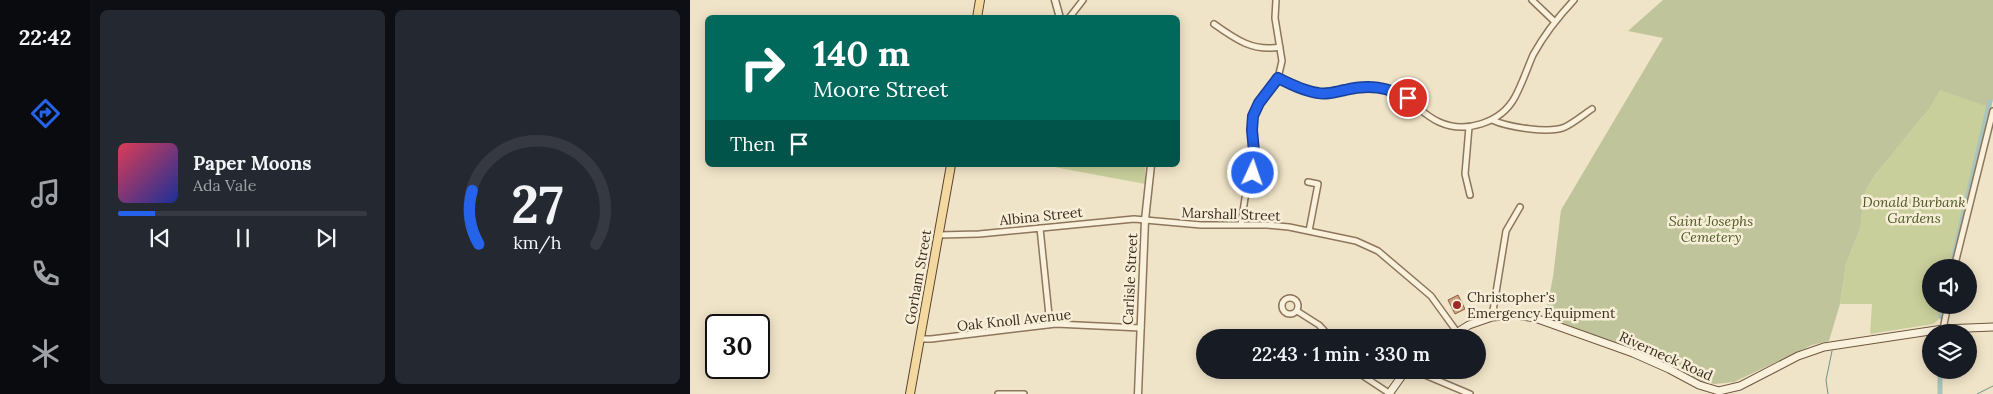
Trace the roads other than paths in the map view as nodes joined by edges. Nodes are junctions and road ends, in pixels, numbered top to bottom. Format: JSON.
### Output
{"nodes":[{"id":1,"x":980,"y":0,"type":"edge"},
{"id":2,"x":1055,"y":0,"type":"edge"},
{"id":3,"x":1083,"y":0,"type":"edge"},
{"id":4,"x":1276,"y":0,"type":"edge"},
{"id":5,"x":1532,"y":0,"type":"edge"},
{"id":6,"x":1574,"y":0,"type":"edge"},
{"id":7,"x":978,"y":15,"type":"edge"},
{"id":8,"x":1059,"y":15,"type":"edge"},
{"id":9,"x":1070,"y":15,"type":"edge"},
{"id":10,"x":1555,"y":22,"type":"junction"},
{"id":11,"x":1214,"y":24,"type":"dead end"},
{"id":12,"x":1280,"y":47,"type":"junction"},
{"id":13,"x":1278,"y":78,"type":"junction"},
{"id":14,"x":1592,"y":109,"type":"dead end"},
{"id":15,"x":1993,"y":111,"type":"edge"},
{"id":16,"x":1492,"y":120,"type":"junction"},
{"id":17,"x":1469,"y":127,"type":"junction"},
{"id":18,"x":951,"y":167,"type":"edge"},
{"id":19,"x":1151,"y":167,"type":"edge"},
{"id":20,"x":1308,"y":182,"type":"dead end"},
{"id":21,"x":1470,"y":195,"type":"dead end"},
{"id":22,"x":1520,"y":207,"type":"dead end"},
{"id":23,"x":1145,"y":220,"type":"junction"},
{"id":24,"x":1241,"y":225,"type":"junction"},
{"id":25,"x":1040,"y":228,"type":"junction"},
{"id":26,"x":1308,"y":231,"type":"junction"},
{"id":27,"x":939,"y":235,"type":"junction"},
{"id":28,"x":1956,"y":259,"type":"edge"},
{"id":29,"x":1297,"y":311,"type":"dead end"},
{"id":30,"x":1492,"y":317,"type":"junction"},
{"id":31,"x":1050,"y":325,"type":"junction"},
{"id":32,"x":1993,"y":327,"type":"edge"},
{"id":33,"x":1141,"y":328,"type":"junction"},
{"id":34,"x":1977,"y":328,"type":"edge"},
{"id":35,"x":1323,"y":329,"type":"edge"},
{"id":36,"x":1455,"y":329,"type":"edge"},
{"id":37,"x":1464,"y":329,"type":"edge"},
{"id":38,"x":1922,"y":332,"type":"edge"},
{"id":39,"x":920,"y":339,"type":"junction"},
{"id":40,"x":1367,"y":379,"type":"edge"},
{"id":41,"x":1400,"y":379,"type":"edge"},
{"id":42,"x":1434,"y":379,"type":"edge"},
{"id":43,"x":910,"y":394,"type":"edge"},
{"id":44,"x":998,"y":394,"type":"edge"},
{"id":45,"x":1024,"y":394,"type":"edge"},
{"id":46,"x":1138,"y":394,"type":"edge"},
{"id":47,"x":1389,"y":394,"type":"edge"},
{"id":48,"x":1470,"y":394,"type":"edge"}],
"edges":[{"from":1,"to":7,"type":"main road"},
{"from":2,"to":8,"type":"street"},
{"from":3,"to":9,"type":"street"},
{"from":4,"to":12,"type":"street"},
{"from":5,"to":10,"type":"street"},
{"from":6,"to":10,"type":"street"},
{"from":10,"to":16,"type":"street"},
{"from":11,"to":12,"type":"street"},
{"from":12,"to":13,"type":"street"},
{"from":13,"to":17,"type":"street"},
{"from":13,"to":24,"type":"street"},
{"from":14,"to":16,"type":"street"},
{"from":15,"to":28,"type":"street"},
{"from":16,"to":17,"type":"street"},
{"from":17,"to":21,"type":"street"},
{"from":18,"to":27,"type":"main road","name":"Gorham Street"},
{"from":19,"to":23,"type":"street","name":"Carlisle Street"},
{"from":20,"to":26,"type":"street"},
{"from":22,"to":30,"type":"street"},
{"from":23,"to":24,"type":"street","name":"Marshall Street"},
{"from":23,"to":25,"type":"street","name":"Albina Street"},
{"from":23,"to":33,"type":"street","name":"Carlisle Street"},
{"from":24,"to":26,"type":"street","name":"Marshall Street"},
{"from":25,"to":27,"type":"street","name":"Albina Street"},
{"from":25,"to":31,"type":"street"},
{"from":26,"to":36,"type":"street","name":"Marshall Street"},
{"from":27,"to":39,"type":"main road","name":"Gorham Street"},
{"from":29,"to":35,"type":"street"},
{"from":30,"to":37,"type":"main road","name":"Riverneck Road"},
{"from":30,"to":38,"type":"main road","name":"Riverneck Road"},
{"from":31,"to":33,"type":"street","name":"Oak Knoll Avenue"},
{"from":31,"to":39,"type":"street","name":"Oak Knoll Avenue"},
{"from":32,"to":34,"type":"main road","name":"Riverneck Road"},
{"from":33,"to":46,"type":"street","name":"Carlisle Street"},
{"from":39,"to":43,"type":"main road","name":"Gorham Street"},
{"from":40,"to":47,"type":"street"},
{"from":41,"to":47,"type":"main road"},
{"from":42,"to":48,"type":"street"},
{"from":44,"to":45,"type":"street"}]}
